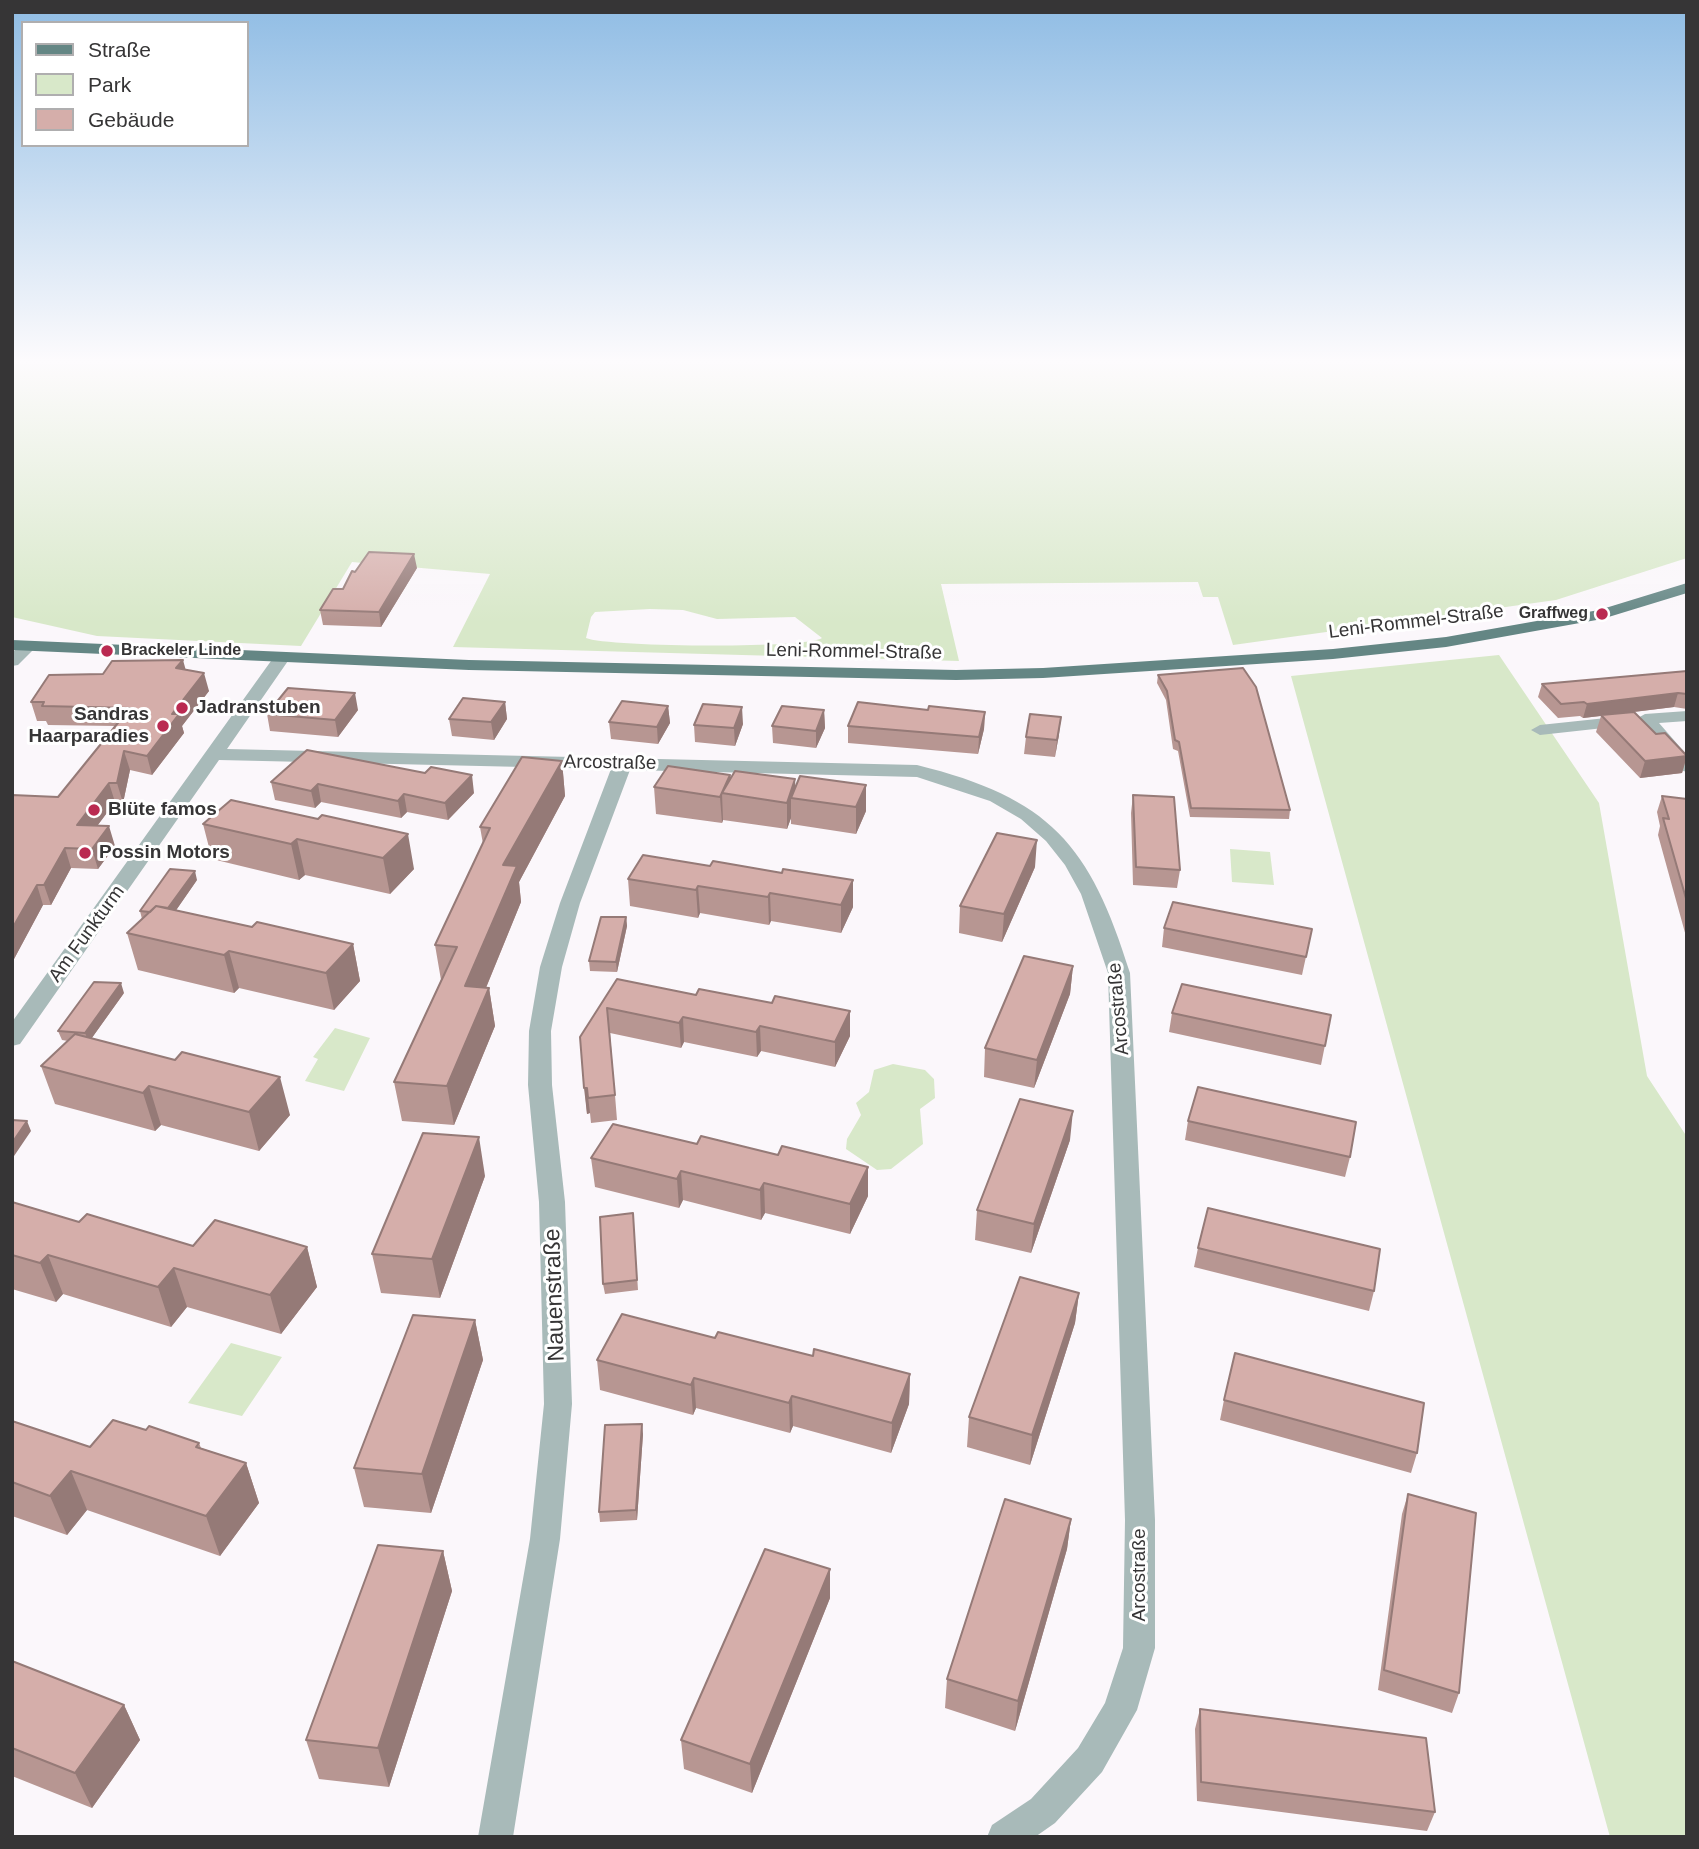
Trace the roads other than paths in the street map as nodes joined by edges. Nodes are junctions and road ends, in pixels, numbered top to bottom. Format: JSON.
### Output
{"nodes":[{"id":1,"x":1687,"y":588,"type":"edge"},
{"id":2,"x":20,"y":646,"type":"edge"},
{"id":3,"x":282,"y":658,"type":"junction"},
{"id":4,"x":12,"y":661,"type":"edge"},
{"id":5,"x":1687,"y":716,"type":"edge"},
{"id":6,"x":1645,"y":719,"type":"junction"},
{"id":7,"x":1540,"y":730,"type":"dead end"},
{"id":8,"x":1687,"y":738,"type":"edge"},
{"id":9,"x":1665,"y":741,"type":"junction"},
{"id":10,"x":213,"y":754,"type":"junction"},
{"id":11,"x":623,"y":763,"type":"junction"},
{"id":12,"x":1687,"y":766,"type":"edge"},
{"id":13,"x":12,"y":1039,"type":"edge"},
{"id":14,"x":495,"y":1837,"type":"edge"},
{"id":15,"x":1004,"y":1837,"type":"edge"}],
"edges":[{"from":1,"to":3,"type":"main road","name":"Leni-Rommel-Straße"},
{"from":2,"to":3,"type":"main road","name":"Leni-Rommel-Straße"},
{"from":2,"to":4,"type":"street"},
{"from":3,"to":10,"type":"street","name":"Am Funkturm"},
{"from":5,"to":6,"type":"street"},
{"from":6,"to":7,"type":"street"},
{"from":6,"to":9,"type":"street"},
{"from":8,"to":9,"type":"street"},
{"from":9,"to":12,"type":"street"},
{"from":10,"to":11,"type":"street","name":"Arcostraße"},
{"from":10,"to":13,"type":"street","name":"Am Funkturm"},
{"from":11,"to":14,"type":"street","name":"Nauenstraße"},
{"from":11,"to":15,"type":"street","name":"Arcostraße"}]}
